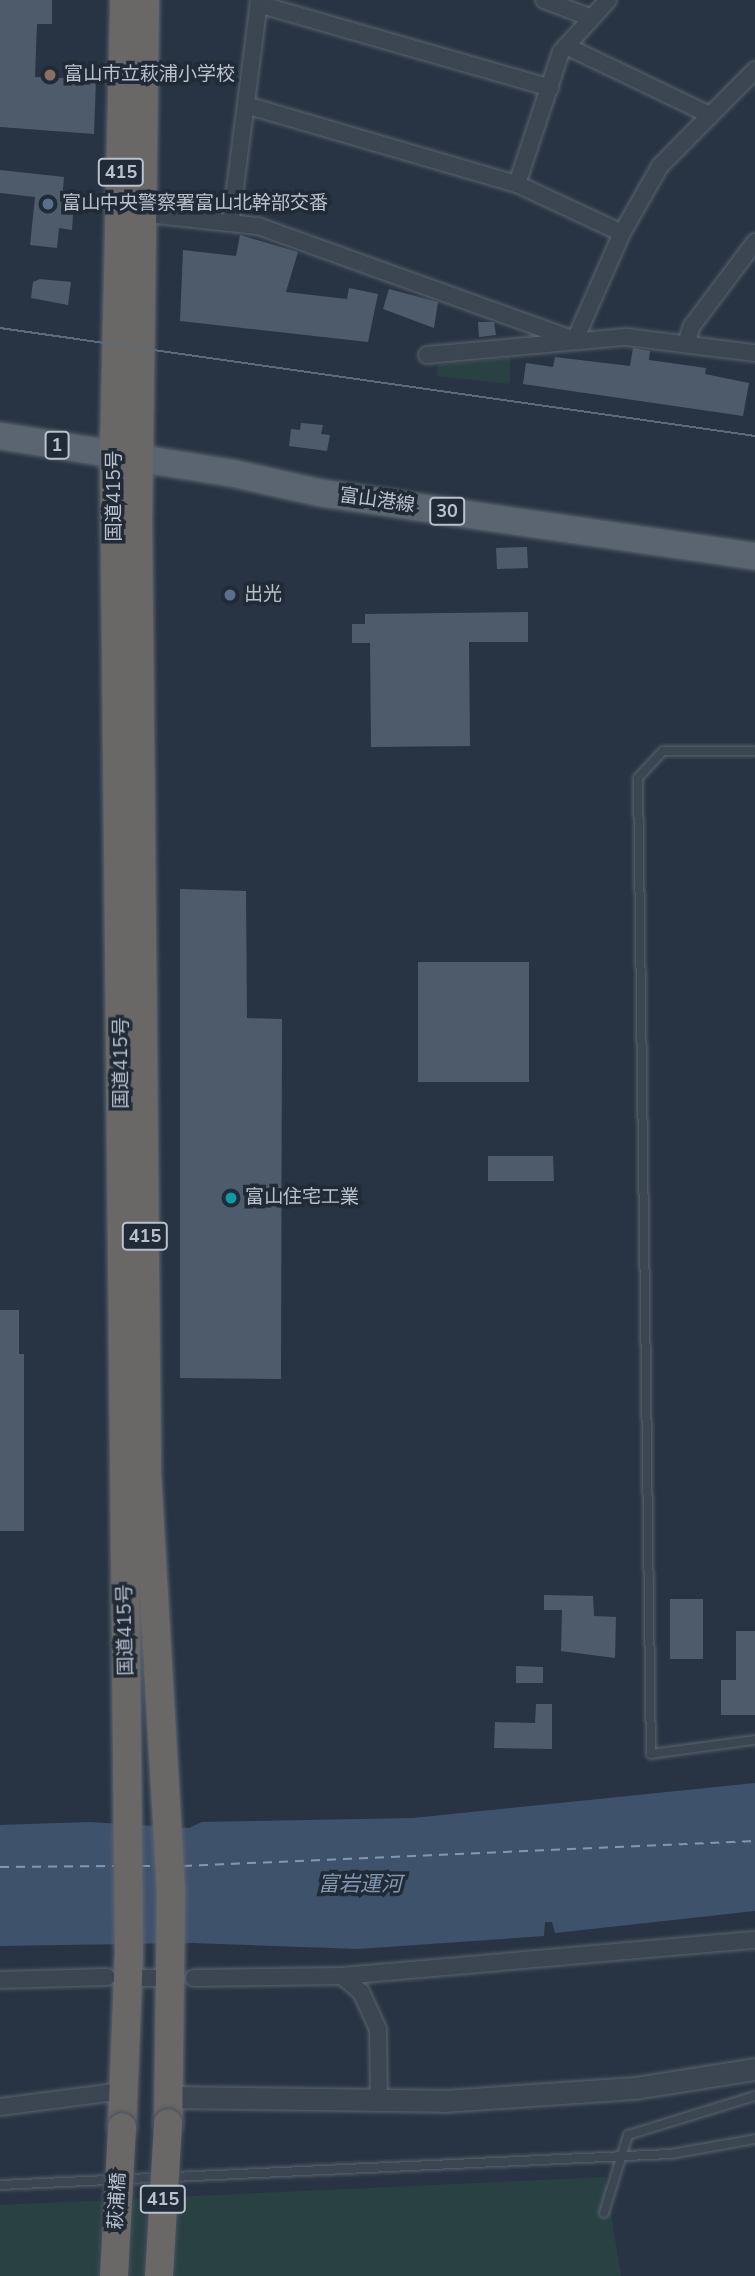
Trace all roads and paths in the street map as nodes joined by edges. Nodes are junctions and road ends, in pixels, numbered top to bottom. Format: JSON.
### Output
{"nodes":[{"id":1,"x":124,"y":0,"type":"edge"},
{"id":2,"x":145,"y":0,"type":"edge"},
{"id":3,"x":544,"y":0,"type":"edge"},
{"id":4,"x":608,"y":0,"type":"edge"},
{"id":5,"x":259,"y":2,"type":"edge"},
{"id":6,"x":592,"y":18,"type":"junction"},
{"id":7,"x":566,"y":46,"type":"junction"},
{"id":8,"x":755,"y":70,"type":"edge"},
{"id":9,"x":550,"y":88,"type":"junction"},
{"id":10,"x":246,"y":105,"type":"junction"},
{"id":11,"x":710,"y":115,"type":"junction"},
{"id":12,"x":517,"y":184,"type":"junction"},
{"id":13,"x":130,"y":213,"type":"junction"},
{"id":14,"x":231,"y":219,"type":"junction"},
{"id":15,"x":622,"y":233,"type":"junction"},
{"id":16,"x":755,"y":242,"type":"edge"},
{"id":17,"x":575,"y":340,"type":"junction"},
{"id":18,"x":685,"y":344,"type":"junction"},
{"id":19,"x":754,"y":350,"type":"edge"},
{"id":20,"x":427,"y":355,"type":"dead end"},
{"id":21,"x":0,"y":436,"type":"edge"},
{"id":22,"x":127,"y":457,"type":"junction"},
{"id":23,"x":755,"y":556,"type":"edge"},
{"id":24,"x":755,"y":751,"type":"edge"},
{"id":25,"x":755,"y":1740,"type":"edge"},
{"id":26,"x":755,"y":1940,"type":"edge"},
{"id":27,"x":134,"y":1966,"type":"junction"},
{"id":28,"x":165,"y":1966,"type":"junction"},
{"id":29,"x":342,"y":1976,"type":"junction"},
{"id":30,"x":107,"y":1978,"type":"dead end"},
{"id":31,"x":194,"y":1978,"type":"dead end"},
{"id":32,"x":0,"y":1980,"type":"edge"},
{"id":33,"x":755,"y":2069,"type":"edge"},
{"id":34,"x":123,"y":2091,"type":"junction"},
{"id":35,"x":755,"y":2096,"type":"edge"},
{"id":36,"x":379,"y":2103,"type":"junction"},
{"id":37,"x":0,"y":2107,"type":"edge"},
{"id":38,"x":168,"y":2110,"type":"junction"},
{"id":39,"x":122,"y":2127,"type":"joint"},
{"id":40,"x":755,"y":2139,"type":"edge"},
{"id":41,"x":620,"y":2156,"type":"junction"},
{"id":42,"x":0,"y":2185,"type":"edge"},
{"id":43,"x":604,"y":2213,"type":"dead end"},
{"id":44,"x":114,"y":2276,"type":"edge"},
{"id":45,"x":159,"y":2276,"type":"edge"}],
"edges":[{"from":1,"to":13,"type":"highway","name":"国道415号","number":"415"},
{"from":2,"to":13,"type":"highway","name":"国道415号","number":"415"},
{"from":3,"to":6,"type":"street"},
{"from":4,"to":6,"type":"street"},
{"from":5,"to":9,"type":"street"},
{"from":5,"to":10,"type":"street"},
{"from":6,"to":7,"type":"street"},
{"from":7,"to":9,"type":"street"},
{"from":7,"to":11,"type":"street"},
{"from":8,"to":11,"type":"street"},
{"from":9,"to":12,"type":"street"},
{"from":10,"to":12,"type":"street"},
{"from":10,"to":14,"type":"street"},
{"from":11,"to":15,"type":"street"},
{"from":12,"to":15,"type":"street"},
{"from":13,"to":14,"type":"street"},
{"from":13,"to":22,"type":"highway","name":"国道415号","number":"415"},
{"from":14,"to":17,"type":"street"},
{"from":15,"to":17,"type":"street"},
{"from":16,"to":18,"type":"street"},
{"from":17,"to":18,"type":"street"},
{"from":17,"to":20,"type":"street"},
{"from":18,"to":19,"type":"street"},
{"from":21,"to":22,"type":"main road","name":"富山港線","number":"1"},
{"from":22,"to":23,"type":"main road","name":"富山港線","number":"30"},
{"from":22,"to":27,"type":"highway","name":"国道415号","number":"415"},
{"from":22,"to":28,"type":"highway","name":"国道415号","number":"415"},
{"from":24,"to":25,"type":"lane"},
{"from":26,"to":29,"type":"street"},
{"from":27,"to":28,"type":"street"},
{"from":27,"to":34,"type":"highway","name":"国道415号","number":"415"},
{"from":28,"to":38,"type":"highway","name":"国道415号","number":"415"},
{"from":29,"to":31,"type":"street"},
{"from":29,"to":36,"type":"street"},
{"from":30,"to":32,"type":"street"},
{"from":33,"to":36,"type":"street"},
{"from":34,"to":37,"type":"street"},
{"from":34,"to":39,"type":"highway","name":"国道415号","number":"415"},
{"from":35,"to":41,"type":"lane"},
{"from":36,"to":38,"type":"street"},
{"from":38,"to":45,"type":"highway","number":"415","bridge":true},
{"from":39,"to":44,"type":"highway","name":"萩浦橋","number":"415","bridge":true},
{"from":40,"to":41,"type":"lane"},
{"from":41,"to":42,"type":"lane"},
{"from":41,"to":43,"type":"lane"}]}
